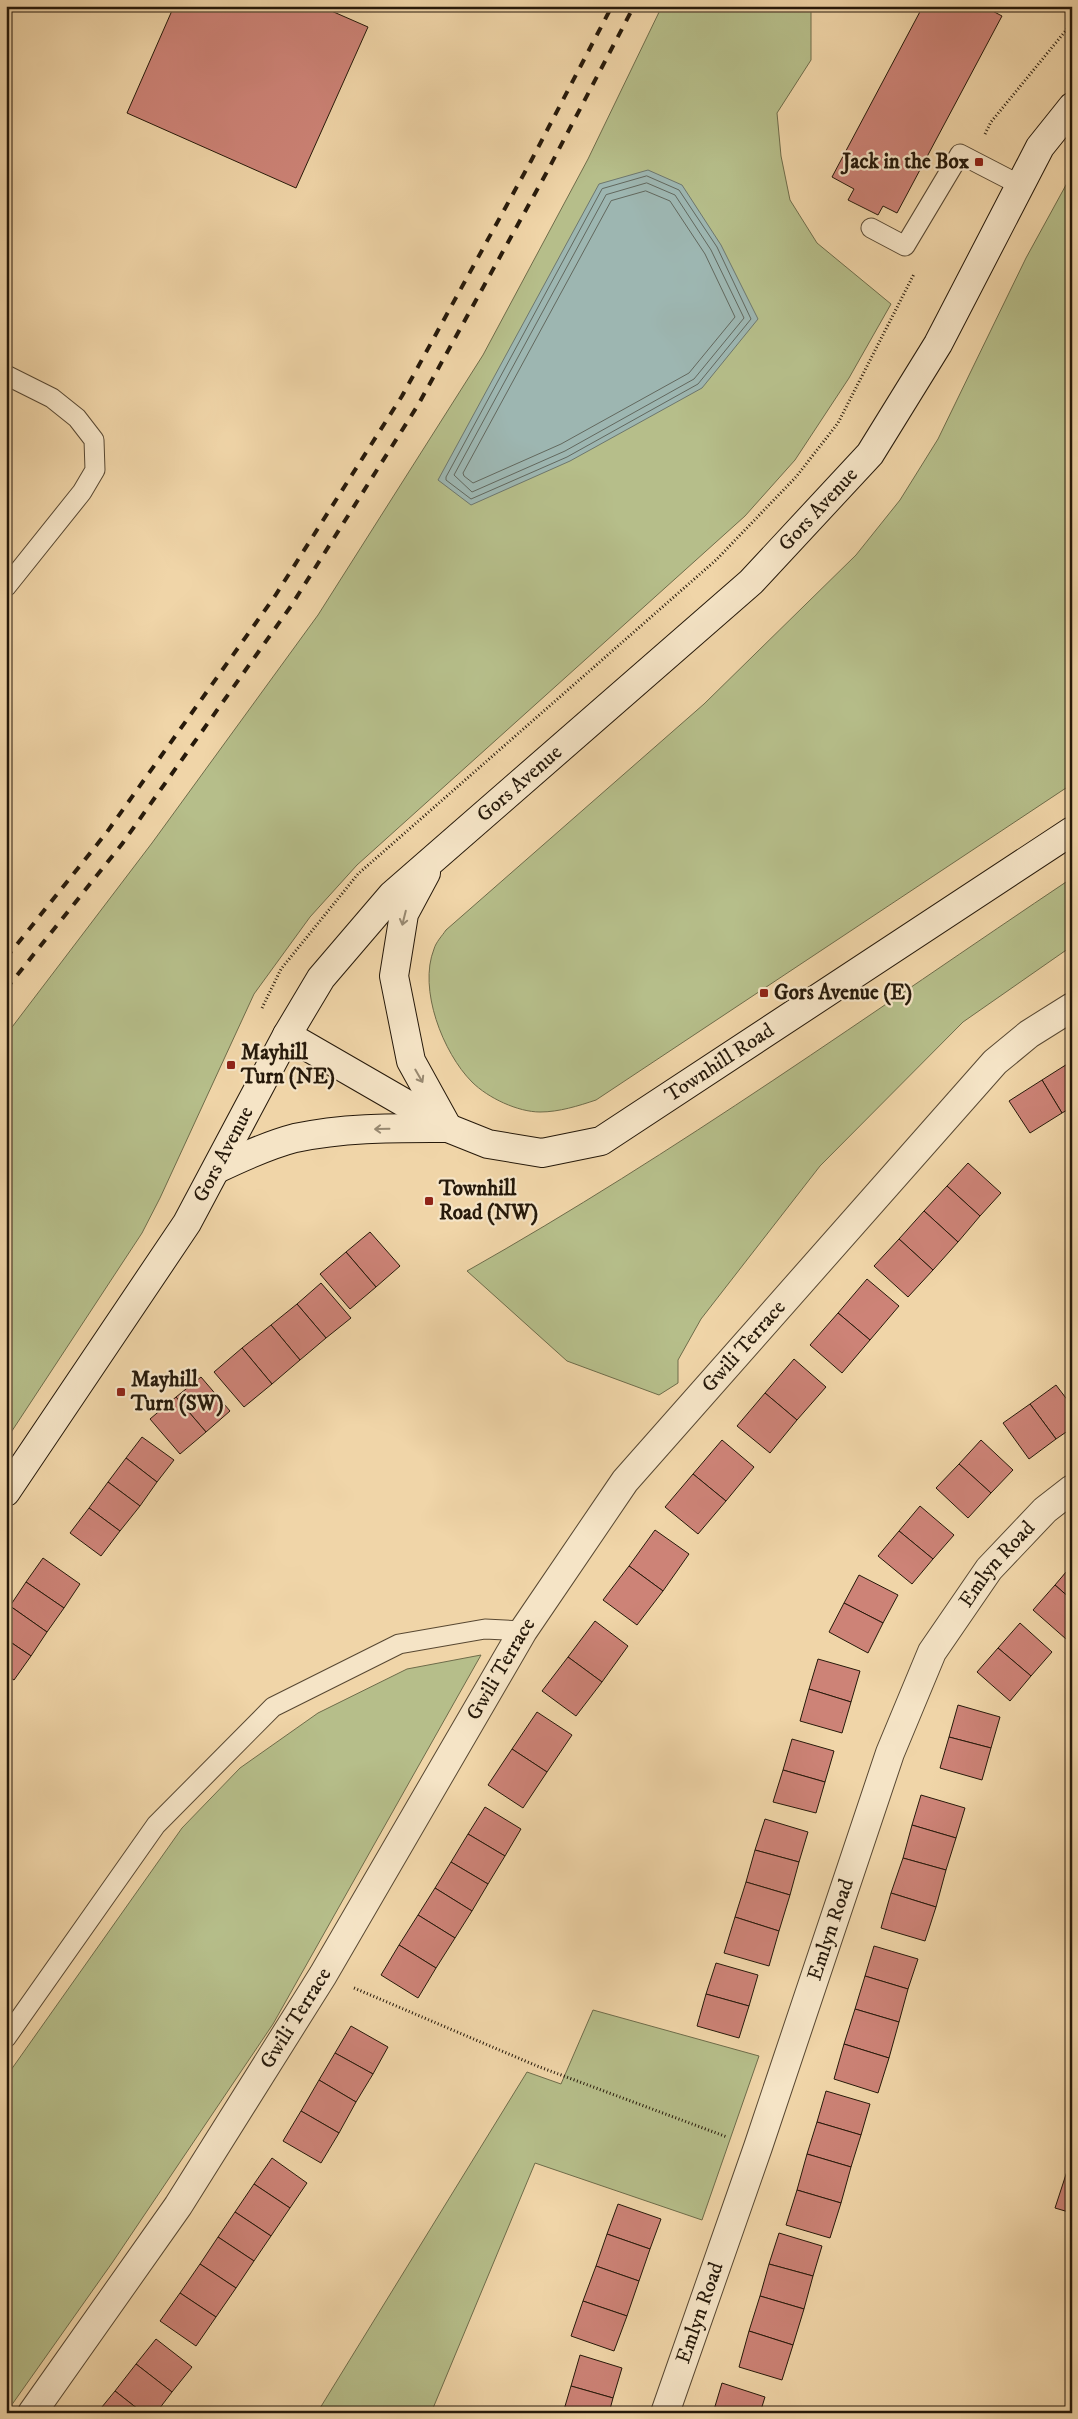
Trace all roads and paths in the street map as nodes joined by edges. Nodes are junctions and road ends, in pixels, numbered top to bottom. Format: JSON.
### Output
{"nodes":[{"id":1,"x":1072,"y":107,"type":"edge"},
{"id":2,"x":1020,"y":184,"type":"junction"},
{"id":3,"x":871,"y":228,"type":"dead end"},
{"id":4,"x":6,"y":375,"type":"edge"},
{"id":5,"x":6,"y":587,"type":"edge"},
{"id":6,"x":1072,"y":832,"type":"edge"},
{"id":7,"x":433,"y":859,"type":"junction"},
{"id":8,"x":1072,"y":1007,"type":"edge"},
{"id":9,"x":287,"y":1035,"type":"junction"},
{"id":10,"x":448,"y":1128,"type":"junction"},
{"id":11,"x":216,"y":1169,"type":"junction"},
{"id":12,"x":1072,"y":1489,"type":"edge"},
{"id":13,"x":6,"y":1492,"type":"edge"},
{"id":14,"x":523,"y":1631,"type":"junction"},
{"id":15,"x":323,"y":1975,"type":"junction"},
{"id":16,"x":6,"y":2038,"type":"edge"},
{"id":17,"x":758,"y":2146,"type":"junction"},
{"id":18,"x":32,"y":2413,"type":"edge"},
{"id":19,"x":665,"y":2413,"type":"edge"}],
"edges":[{"from":1,"to":2,"type":"street","name":"Gors Avenue"},
{"from":2,"to":3,"type":"lane"},
{"from":2,"to":7,"type":"street","name":"Gors Avenue"},
{"from":4,"to":5,"type":"lane"},
{"from":6,"to":10,"type":"street","name":"Townhill Road"},
{"from":7,"to":9,"type":"street","name":"Gors Avenue"},
{"from":7,"to":10,"type":"street","one_way":true},
{"from":8,"to":14,"type":"street","name":"Gwili Terrace"},
{"from":9,"to":10,"type":"street","name":"Townhill Road"},
{"from":9,"to":11,"type":"street","name":"Gors Avenue"},
{"from":10,"to":11,"type":"street","name":"Townhill Road","one_way":true},
{"from":11,"to":13,"type":"street","name":"Gors Avenue"},
{"from":12,"to":17,"type":"street","name":"Emlyn Road"},
{"from":14,"to":15,"type":"street","name":"Gwili Terrace"},
{"from":14,"to":16,"type":"lane"},
{"from":15,"to":17,"type":"path"},
{"from":15,"to":18,"type":"street","name":"Gwili Terrace"},
{"from":17,"to":19,"type":"street","name":"Emlyn Road"}]}
